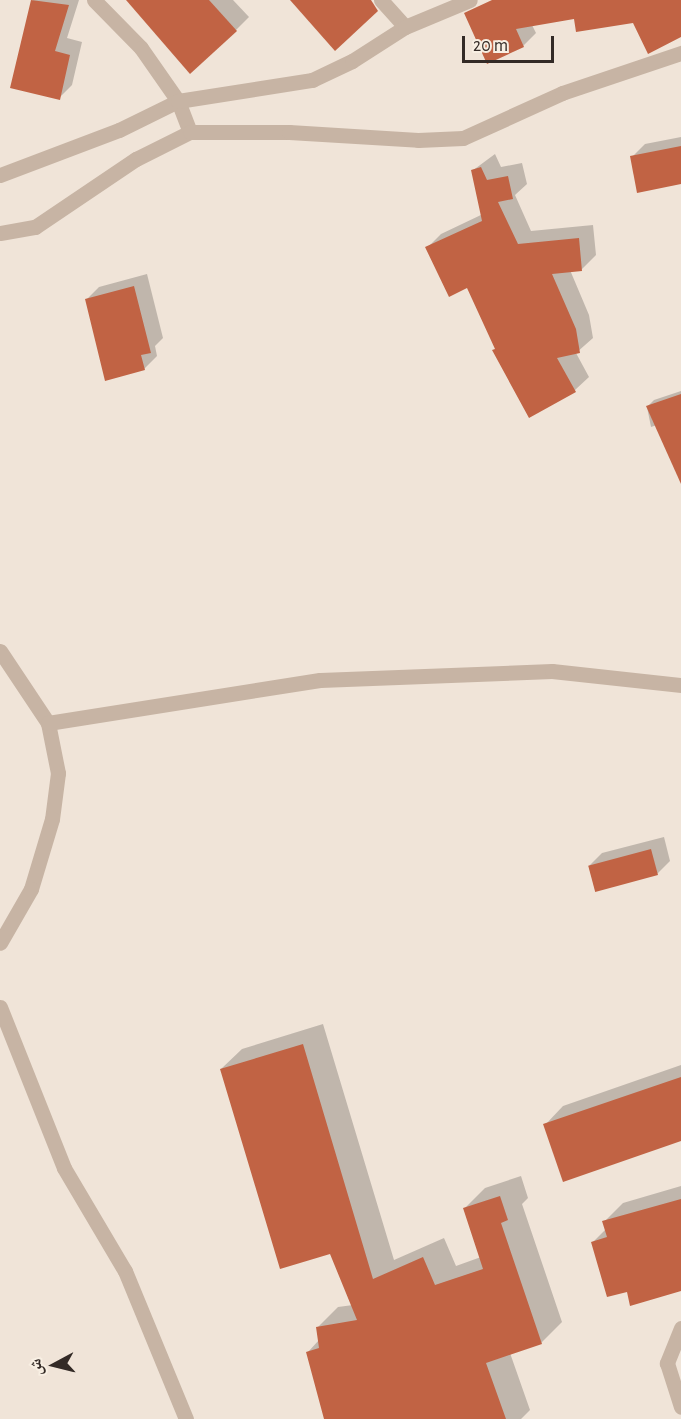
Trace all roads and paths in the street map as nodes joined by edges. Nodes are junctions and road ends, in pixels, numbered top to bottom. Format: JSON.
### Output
{"nodes":[{"id":1,"x":94,"y":0,"type":"edge"},
{"id":2,"x":381,"y":0,"type":"edge"},
{"id":3,"x":470,"y":0,"type":"edge"},
{"id":4,"x":405,"y":27,"type":"junction"},
{"id":5,"x":681,"y":53,"type":"edge"},
{"id":6,"x":178,"y":101,"type":"junction"},
{"id":7,"x":190,"y":132,"type":"junction"},
{"id":8,"x":0,"y":175,"type":"edge"},
{"id":9,"x":0,"y":233,"type":"edge"},
{"id":10,"x":0,"y":651,"type":"edge"},
{"id":11,"x":681,"y":685,"type":"edge"},
{"id":12,"x":48,"y":723,"type":"junction"},
{"id":13,"x":0,"y":943,"type":"edge"},
{"id":14,"x":0,"y":1007,"type":"edge"},
{"id":15,"x":681,"y":1328,"type":"edge"},
{"id":16,"x":681,"y":1407,"type":"edge"},
{"id":17,"x":186,"y":1419,"type":"edge"}],
"edges":[{"from":1,"to":6,"type":"street"},
{"from":2,"to":4,"type":"street"},
{"from":3,"to":4,"type":"street"},
{"from":4,"to":6,"type":"street"},
{"from":5,"to":7,"type":"street"},
{"from":6,"to":7,"type":"street"},
{"from":6,"to":8,"type":"street"},
{"from":7,"to":9,"type":"street"},
{"from":10,"to":12,"type":"street"},
{"from":11,"to":12,"type":"street"},
{"from":12,"to":13,"type":"street"},
{"from":14,"to":17,"type":"street"},
{"from":15,"to":16,"type":"street"}]}
